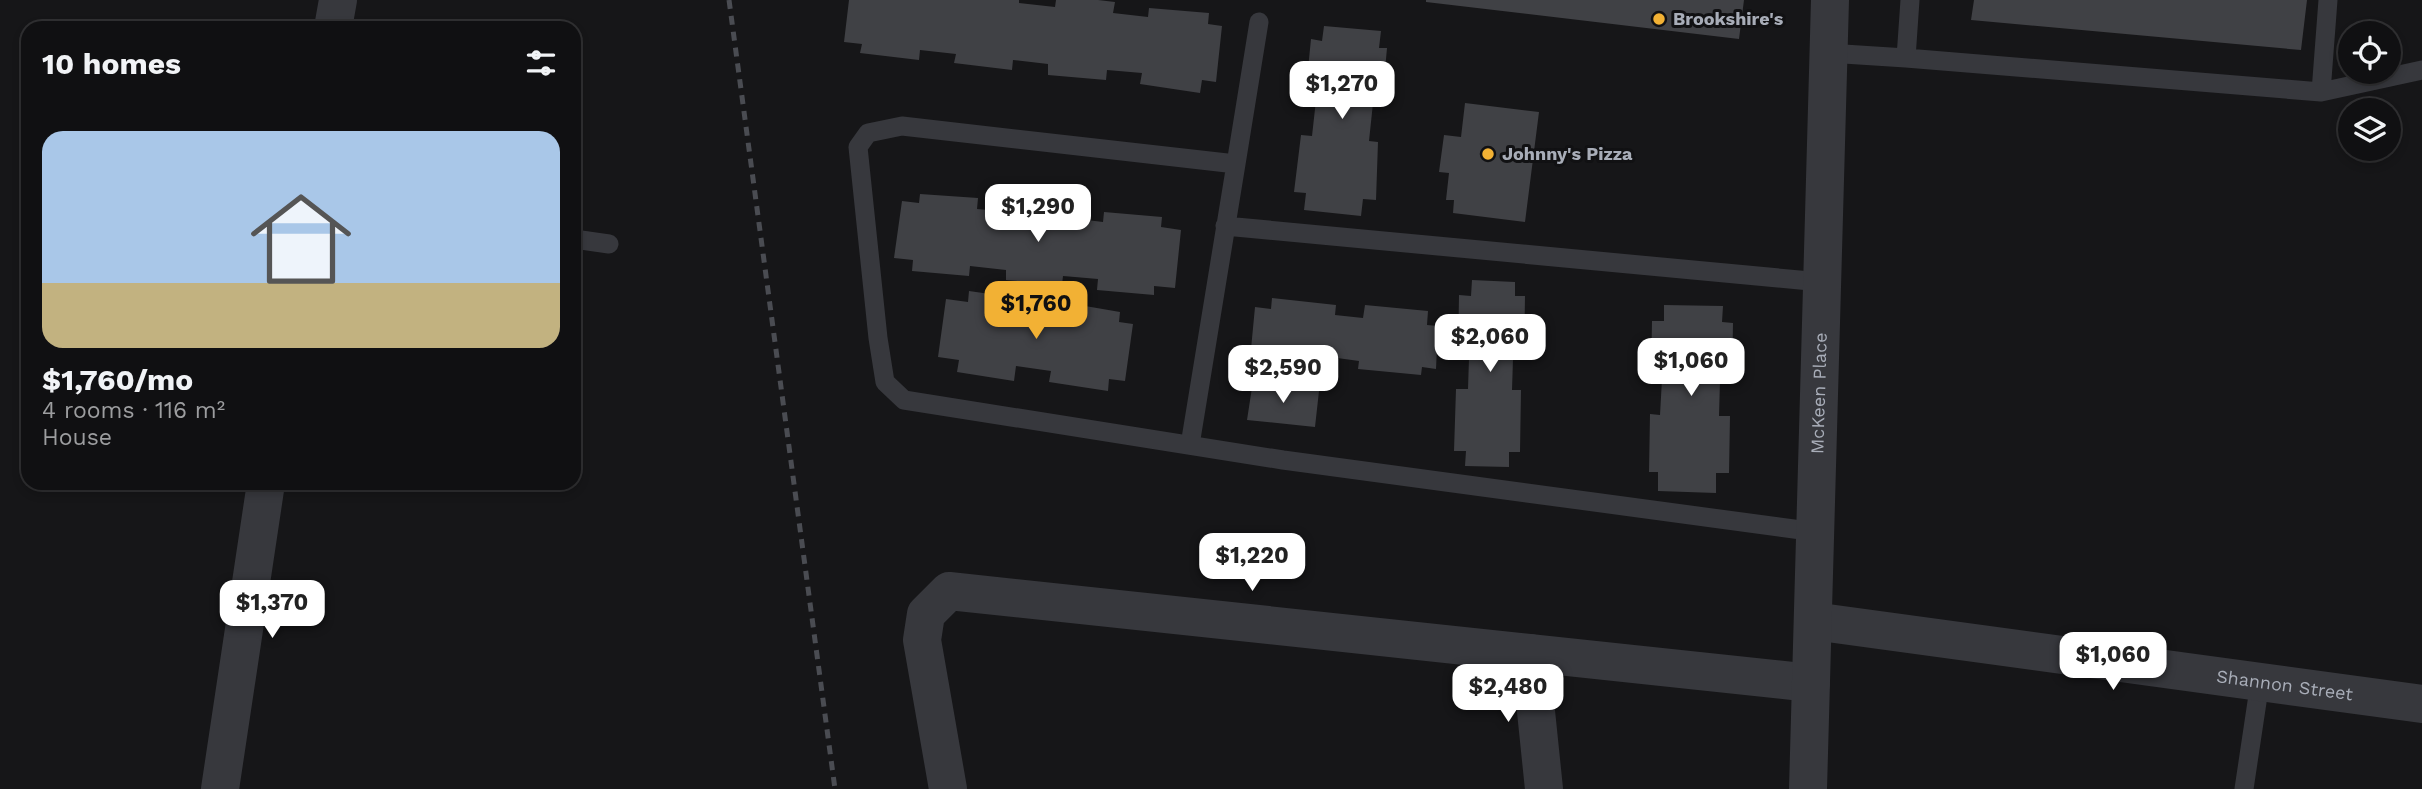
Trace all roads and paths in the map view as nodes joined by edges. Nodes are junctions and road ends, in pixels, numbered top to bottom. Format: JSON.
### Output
{"nodes":[{"id":1,"x":338,"y":0,"type":"edge"},
{"id":2,"x":1830,"y":0,"type":"edge"},
{"id":3,"x":1910,"y":0,"type":"edge"},
{"id":4,"x":2328,"y":0,"type":"edge"},
{"id":5,"x":335,"y":21,"type":"edge"},
{"id":6,"x":1259,"y":22,"type":"dead end"},
{"id":7,"x":1828,"y":53,"type":"junction"},
{"id":8,"x":1906,"y":58,"type":"junction"},
{"id":9,"x":2422,"y":70,"type":"edge"},
{"id":10,"x":2321,"y":92,"type":"junction"},
{"id":11,"x":1236,"y":164,"type":"junction"},
{"id":12,"x":1225,"y":226,"type":"junction"},
{"id":13,"x":581,"y":240,"type":"edge"},
{"id":14,"x":609,"y":244,"type":"dead end"},
{"id":15,"x":1821,"y":282,"type":"junction"},
{"id":16,"x":1190,"y":445,"type":"junction"},
{"id":17,"x":265,"y":490,"type":"edge"},
{"id":18,"x":1816,"y":532,"type":"junction"},
{"id":19,"x":1813,"y":621,"type":"junction"},
{"id":20,"x":1530,"y":653,"type":"junction"},
{"id":21,"x":2260,"y":682,"type":"junction"},
{"id":22,"x":1811,"y":683,"type":"junction"},
{"id":23,"x":2422,"y":704,"type":"edge"},
{"id":24,"x":220,"y":789,"type":"edge"},
{"id":25,"x":948,"y":789,"type":"edge"},
{"id":26,"x":1544,"y":789,"type":"edge"},
{"id":27,"x":1808,"y":789,"type":"edge"},
{"id":28,"x":2244,"y":789,"type":"edge"}],
"edges":[{"from":1,"to":5,"type":"street"},
{"from":2,"to":7,"type":"street","name":"McKeen Place"},
{"from":3,"to":8,"type":"lane"},
{"from":4,"to":10,"type":"lane"},
{"from":6,"to":11,"type":"lane"},
{"from":7,"to":8,"type":"lane"},
{"from":7,"to":15,"type":"street","name":"McKeen Place"},
{"from":8,"to":10,"type":"lane"},
{"from":9,"to":10,"type":"lane"},
{"from":11,"to":12,"type":"lane"},
{"from":11,"to":16,"type":"lane"},
{"from":12,"to":15,"type":"lane"},
{"from":12,"to":16,"type":"lane"},
{"from":13,"to":14,"type":"lane"},
{"from":15,"to":18,"type":"street","name":"McKeen Place"},
{"from":16,"to":18,"type":"lane"},
{"from":17,"to":24,"type":"street"},
{"from":18,"to":19,"type":"street","name":"McKeen Place"},
{"from":19,"to":21,"type":"street","name":"Shannon Street"},
{"from":19,"to":22,"type":"street","name":"McKeen Place"},
{"from":20,"to":22,"type":"street"},
{"from":20,"to":25,"type":"street"},
{"from":20,"to":26,"type":"street"},
{"from":21,"to":23,"type":"street","name":"Shannon Street"},
{"from":21,"to":28,"type":"lane"},
{"from":22,"to":27,"type":"street","name":"McKeen Place"}]}
